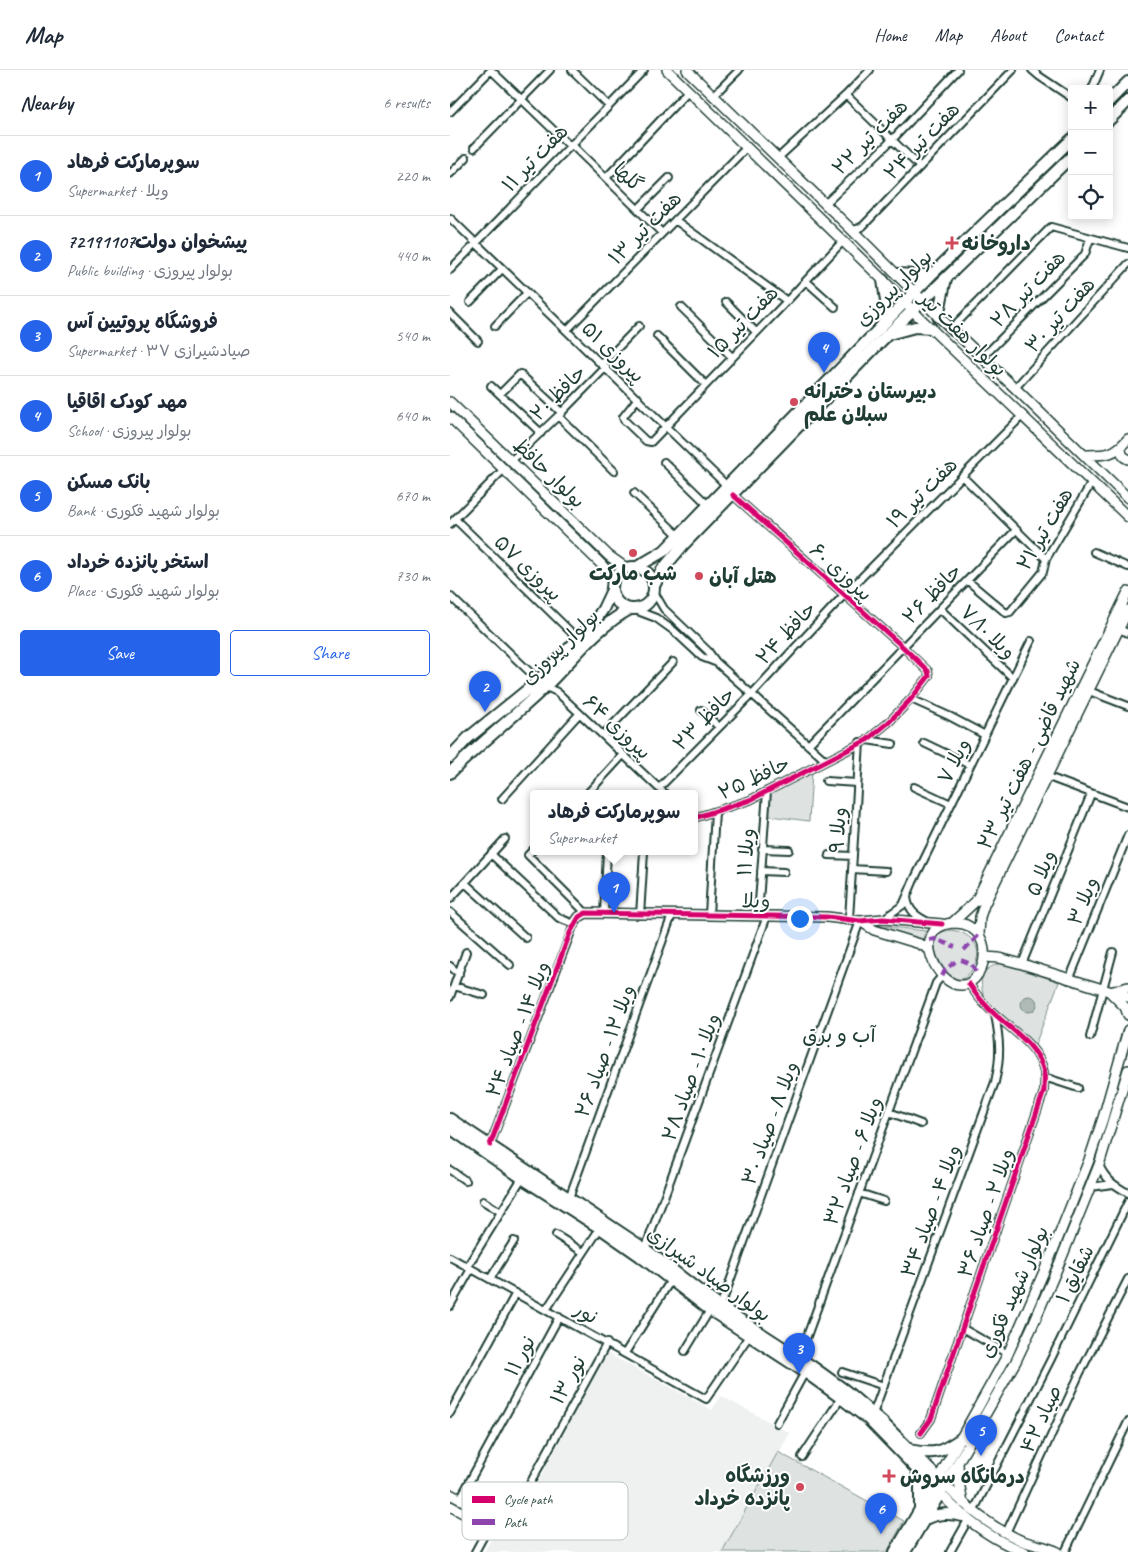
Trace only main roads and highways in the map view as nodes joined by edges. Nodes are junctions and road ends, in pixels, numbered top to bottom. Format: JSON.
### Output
{"nodes":[{"id":1,"x":1128,"y":82,"type":"edge"},
{"id":2,"x":1113,"y":99,"type":"edge"},
{"id":3,"x":1128,"y":101,"type":"edge"},
{"id":4,"x":1113,"y":108,"type":"edge"},
{"id":5,"x":1117,"y":112,"type":"junction"},
{"id":6,"x":1113,"y":116,"type":"edge"},
{"id":7,"x":1068,"y":143,"type":"edge"},
{"id":8,"x":1068,"y":160,"type":"edge"},
{"id":9,"x":896,"y":274,"type":"road end"},
{"id":10,"x":931,"y":275,"type":"junction"},
{"id":11,"x":946,"y":278,"type":"junction"},
{"id":12,"x":883,"y":280,"type":"road end"},
{"id":13,"x":938,"y":316,"type":"road end"},
{"id":14,"x":883,"y":324,"type":"junction"},
{"id":15,"x":931,"y":328,"type":"road end"},
{"id":16,"x":888,"y":334,"type":"junction"},
{"id":17,"x":729,"y":491,"type":"junction"},
{"id":18,"x":637,"y":567,"type":"junction"},
{"id":19,"x":654,"y":589,"type":"junction"},
{"id":20,"x":612,"y":590,"type":"junction"},
{"id":21,"x":632,"y":609,"type":"junction"},
{"id":22,"x":541,"y":684,"type":"junction"},
{"id":23,"x":450,"y":757,"type":"edge"},
{"id":24,"x":450,"y":773,"type":"edge"},
{"id":25,"x":450,"y":1119,"type":"edge"},
{"id":26,"x":450,"y":1128,"type":"edge"},
{"id":27,"x":574,"y":1204,"type":"junction"},
{"id":28,"x":714,"y":1308,"type":"junction"},
{"id":29,"x":962,"y":1438,"type":"road end"},
{"id":30,"x":909,"y":1450,"type":"junction"},
{"id":31,"x":916,"y":1469,"type":"junction"},
{"id":32,"x":939,"y":1486,"type":"junction"},
{"id":33,"x":923,"y":1514,"type":"junction"},
{"id":34,"x":968,"y":1516,"type":"road end"},
{"id":35,"x":895,"y":1552,"type":"edge"},
{"id":36,"x":905,"y":1552,"type":"edge"}],
"edges":[{"from":1,"to":2,"type":"main road"},
{"from":3,"to":5,"type":"main road"},
{"from":4,"to":5,"type":"main road"},
{"from":5,"to":6,"type":"main road"},
{"from":7,"to":10,"type":"main road","name":"بولوار پیروزی"},
{"from":8,"to":11,"type":"main road","name":"بولوار پیروزی"},
{"from":9,"to":10,"type":"main road"},
{"from":10,"to":14,"type":"main road","name":"بولوار پیروزی"},
{"from":11,"to":13,"type":"main road"},
{"from":11,"to":16,"type":"main road","name":"بولوار پیروزی"},
{"from":12,"to":14,"type":"main road"},
{"from":14,"to":17,"type":"main road","name":"بولوار پیروزی"},
{"from":15,"to":16,"type":"main road"},
{"from":16,"to":17,"type":"main road","name":"بولوار پیروزی"},
{"from":17,"to":18,"type":"main road","name":"بولوار پیروزی"},
{"from":17,"to":19,"type":"main road","name":"بولوار پیروزی"},
{"from":18,"to":19,"type":"main road"},
{"from":18,"to":20,"type":"main road"},
{"from":19,"to":21,"type":"main road"},
{"from":20,"to":21,"type":"main road"},
{"from":20,"to":22,"type":"main road","name":"بولوار پیروزی"},
{"from":21,"to":22,"type":"main road","name":"بولوار پیروزی"},
{"from":22,"to":23,"type":"main road","name":"بولوار پیروزی"},
{"from":22,"to":24,"type":"main road","name":"بولوار پیروزی"},
{"from":25,"to":27,"type":"main road","name":"بولوار صیاد شیرازی"},
{"from":26,"to":27,"type":"main road","name":"بولوار صیاد شیرازی"},
{"from":27,"to":28,"type":"main road","name":"بولوار صیاد شیرازی"},
{"from":27,"to":28,"type":"main road","name":"بولوار صیاد شیرازی"},
{"from":28,"to":30,"type":"main road","name":"بولوار صیاد شیرازی"},
{"from":28,"to":31,"type":"main road","name":"بولوار صیاد شیرازی"},
{"from":29,"to":30,"type":"main road"},
{"from":30,"to":32,"type":"main road","name":"بولوار صیاد شیرازی"},
{"from":31,"to":32,"type":"main road","name":"بولوار صیاد شیرازی"},
{"from":31,"to":33,"type":"main road"},
{"from":32,"to":33,"type":"main road","name":"بولوار شهید فکوری"},
{"from":33,"to":34,"type":"main road"},
{"from":33,"to":35,"type":"main road","name":"بولوار شهید فکوری"},
{"from":33,"to":36,"type":"main road","name":"بولوار شهید فکوری"}]}
